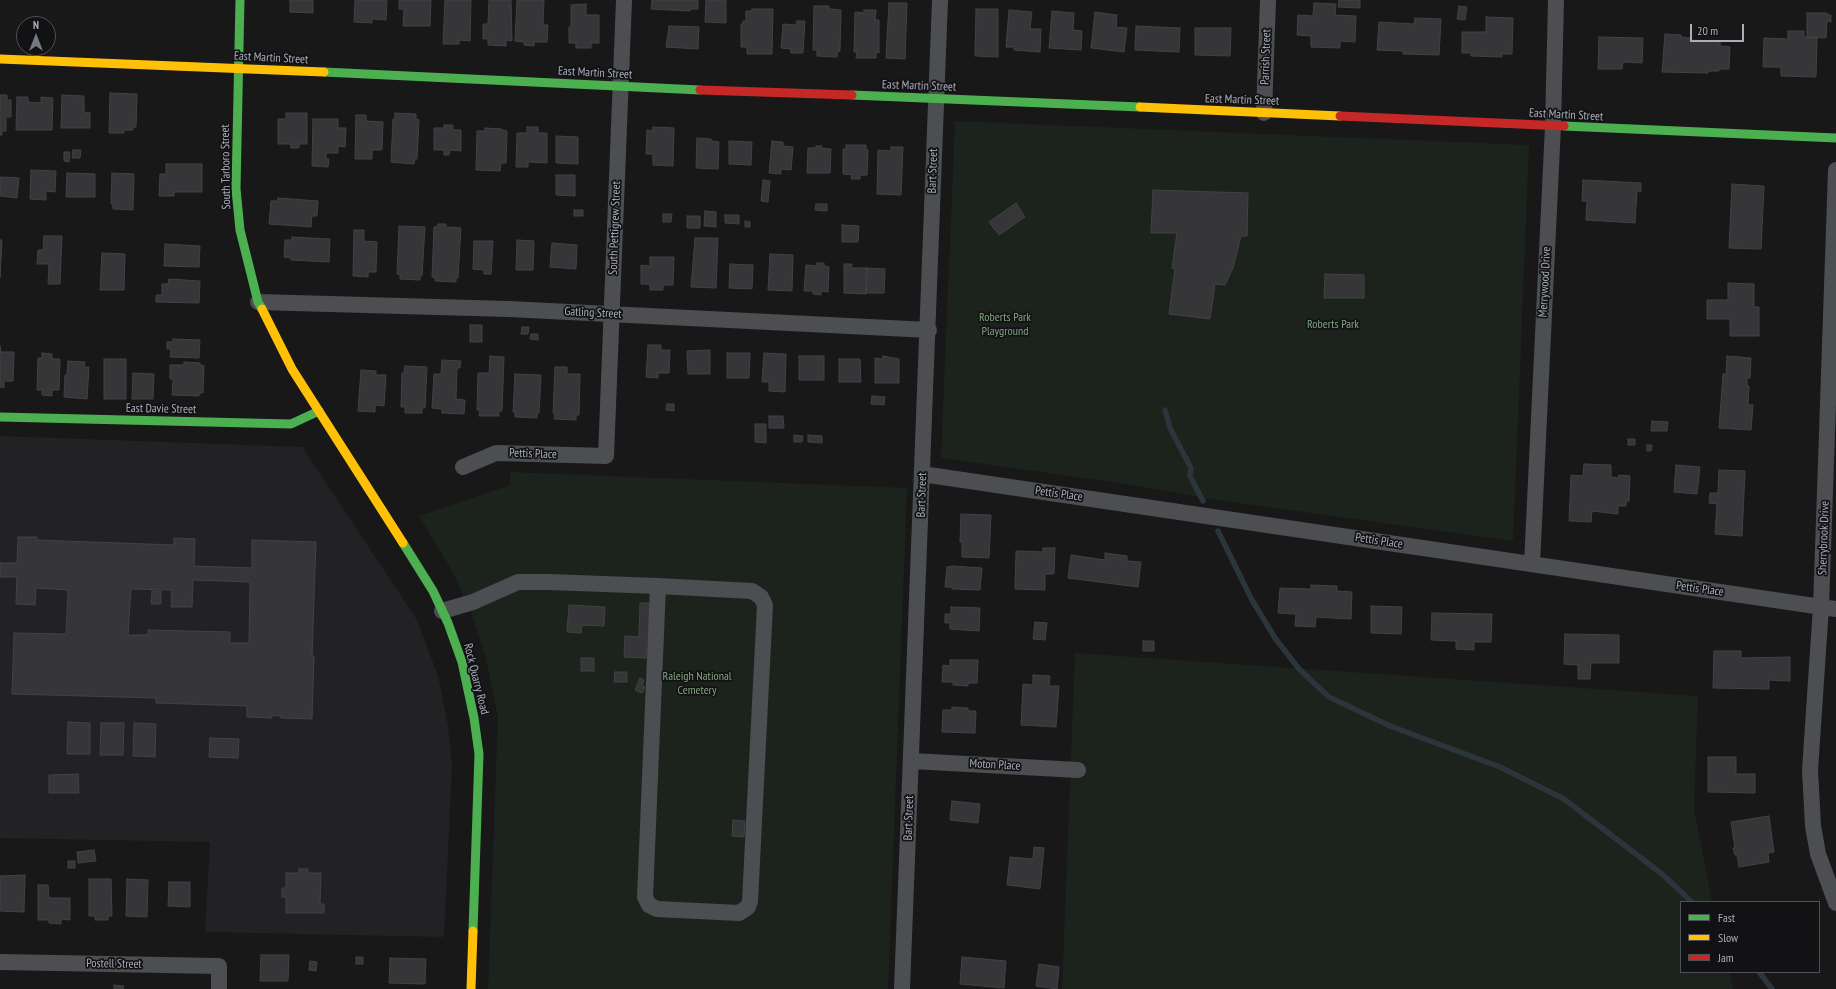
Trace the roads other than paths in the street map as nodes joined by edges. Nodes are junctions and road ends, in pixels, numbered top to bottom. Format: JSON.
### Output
{"nodes":[{"id":1,"x":240,"y":0,"type":"edge"},
{"id":2,"x":624,"y":0,"type":"edge"},
{"id":3,"x":940,"y":0,"type":"edge"},
{"id":4,"x":1268,"y":0,"type":"edge"},
{"id":5,"x":1556,"y":0,"type":"edge"},
{"id":6,"x":0,"y":59,"type":"edge"},
{"id":7,"x":239,"y":68,"type":"junction"},
{"id":8,"x":621,"y":87,"type":"junction"},
{"id":9,"x":936,"y":98,"type":"junction"},
{"id":10,"x":1264,"y":113,"type":"junction"},
{"id":11,"x":1553,"y":126,"type":"junction"},
{"id":12,"x":1836,"y":138,"type":"edge"},
{"id":13,"x":1836,"y":170,"type":"edge"},
{"id":14,"x":258,"y":302,"type":"junction"},
{"id":15,"x":1834,"y":305,"type":"edge"},
{"id":16,"x":612,"y":314,"type":"junction"},
{"id":17,"x":929,"y":330,"type":"junction"},
{"id":18,"x":320,"y":411,"type":"junction"},
{"id":19,"x":0,"y":417,"type":"edge"},
{"id":20,"x":606,"y":456,"type":"joint"},
{"id":21,"x":463,"y":467,"type":"dead end"},
{"id":22,"x":922,"y":474,"type":"junction"},
{"id":23,"x":1532,"y":564,"type":"junction"},
{"id":24,"x":658,"y":586,"type":"junction"},
{"id":25,"x":1829,"y":608,"type":"edge"},
{"id":26,"x":442,"y":611,"type":"junction"},
{"id":27,"x":912,"y":761,"type":"junction"},
{"id":28,"x":1078,"y":770,"type":"dead end"},
{"id":29,"x":1836,"y":903,"type":"edge"},
{"id":30,"x":0,"y":962,"type":"edge"},
{"id":31,"x":219,"y":982,"type":"edge"},
{"id":32,"x":471,"y":989,"type":"edge"},
{"id":33,"x":902,"y":989,"type":"edge"}],
"edges":[{"from":1,"to":7,"type":"street","name":"South Tarboro Street"},
{"from":2,"to":8,"type":"street","name":"South Pettigrew Street"},
{"from":3,"to":9,"type":"street","name":"Bart Street"},
{"from":4,"to":10,"type":"street","name":"Parrish Street"},
{"from":5,"to":11,"type":"street","name":"Merrywood Drive"},
{"from":6,"to":7,"type":"street","name":"East Martin Street"},
{"from":7,"to":8,"type":"street","name":"East Martin Street"},
{"from":7,"to":14,"type":"street","name":"South Tarboro Street"},
{"from":8,"to":9,"type":"street","name":"East Martin Street"},
{"from":8,"to":16,"type":"street","name":"South Pettigrew Street"},
{"from":9,"to":10,"type":"street","name":"East Martin Street"},
{"from":9,"to":17,"type":"street","name":"Bart Street"},
{"from":10,"to":11,"type":"street","name":"East Martin Street"},
{"from":11,"to":12,"type":"street","name":"East Martin Street"},
{"from":11,"to":23,"type":"street","name":"Merrywood Drive"},
{"from":13,"to":15,"type":"street","name":"Sherrybrook Drive"},
{"from":14,"to":16,"type":"street","name":"Gatling Street"},
{"from":14,"to":18,"type":"street","name":"South Tarboro Street"},
{"from":15,"to":25,"type":"street","name":"Sherrybrook Drive"},
{"from":16,"to":17,"type":"street","name":"Gatling Street"},
{"from":16,"to":20,"type":"street","name":"South Pettigrew Street"},
{"from":17,"to":22,"type":"street","name":"Bart Street"},
{"from":18,"to":19,"type":"street","name":"East Davie Street"},
{"from":18,"to":26,"type":"street","name":"Rock Quarry Road"},
{"from":20,"to":21,"type":"street","name":"Pettis Place"},
{"from":22,"to":23,"type":"street","name":"Pettis Place"},
{"from":22,"to":27,"type":"street","name":"Bart Street"},
{"from":23,"to":25,"type":"street","name":"Pettis Place"},
{"from":24,"to":24,"type":"street"},
{"from":24,"to":26,"type":"street"},
{"from":25,"to":29,"type":"street","name":"Sherrybrook Drive"},
{"from":26,"to":32,"type":"street","name":"Rock Quarry Road"},
{"from":27,"to":28,"type":"street","name":"Moton Place"},
{"from":27,"to":33,"type":"street","name":"Bart Street"},
{"from":30,"to":31,"type":"street","name":"Postell Street"}]}
